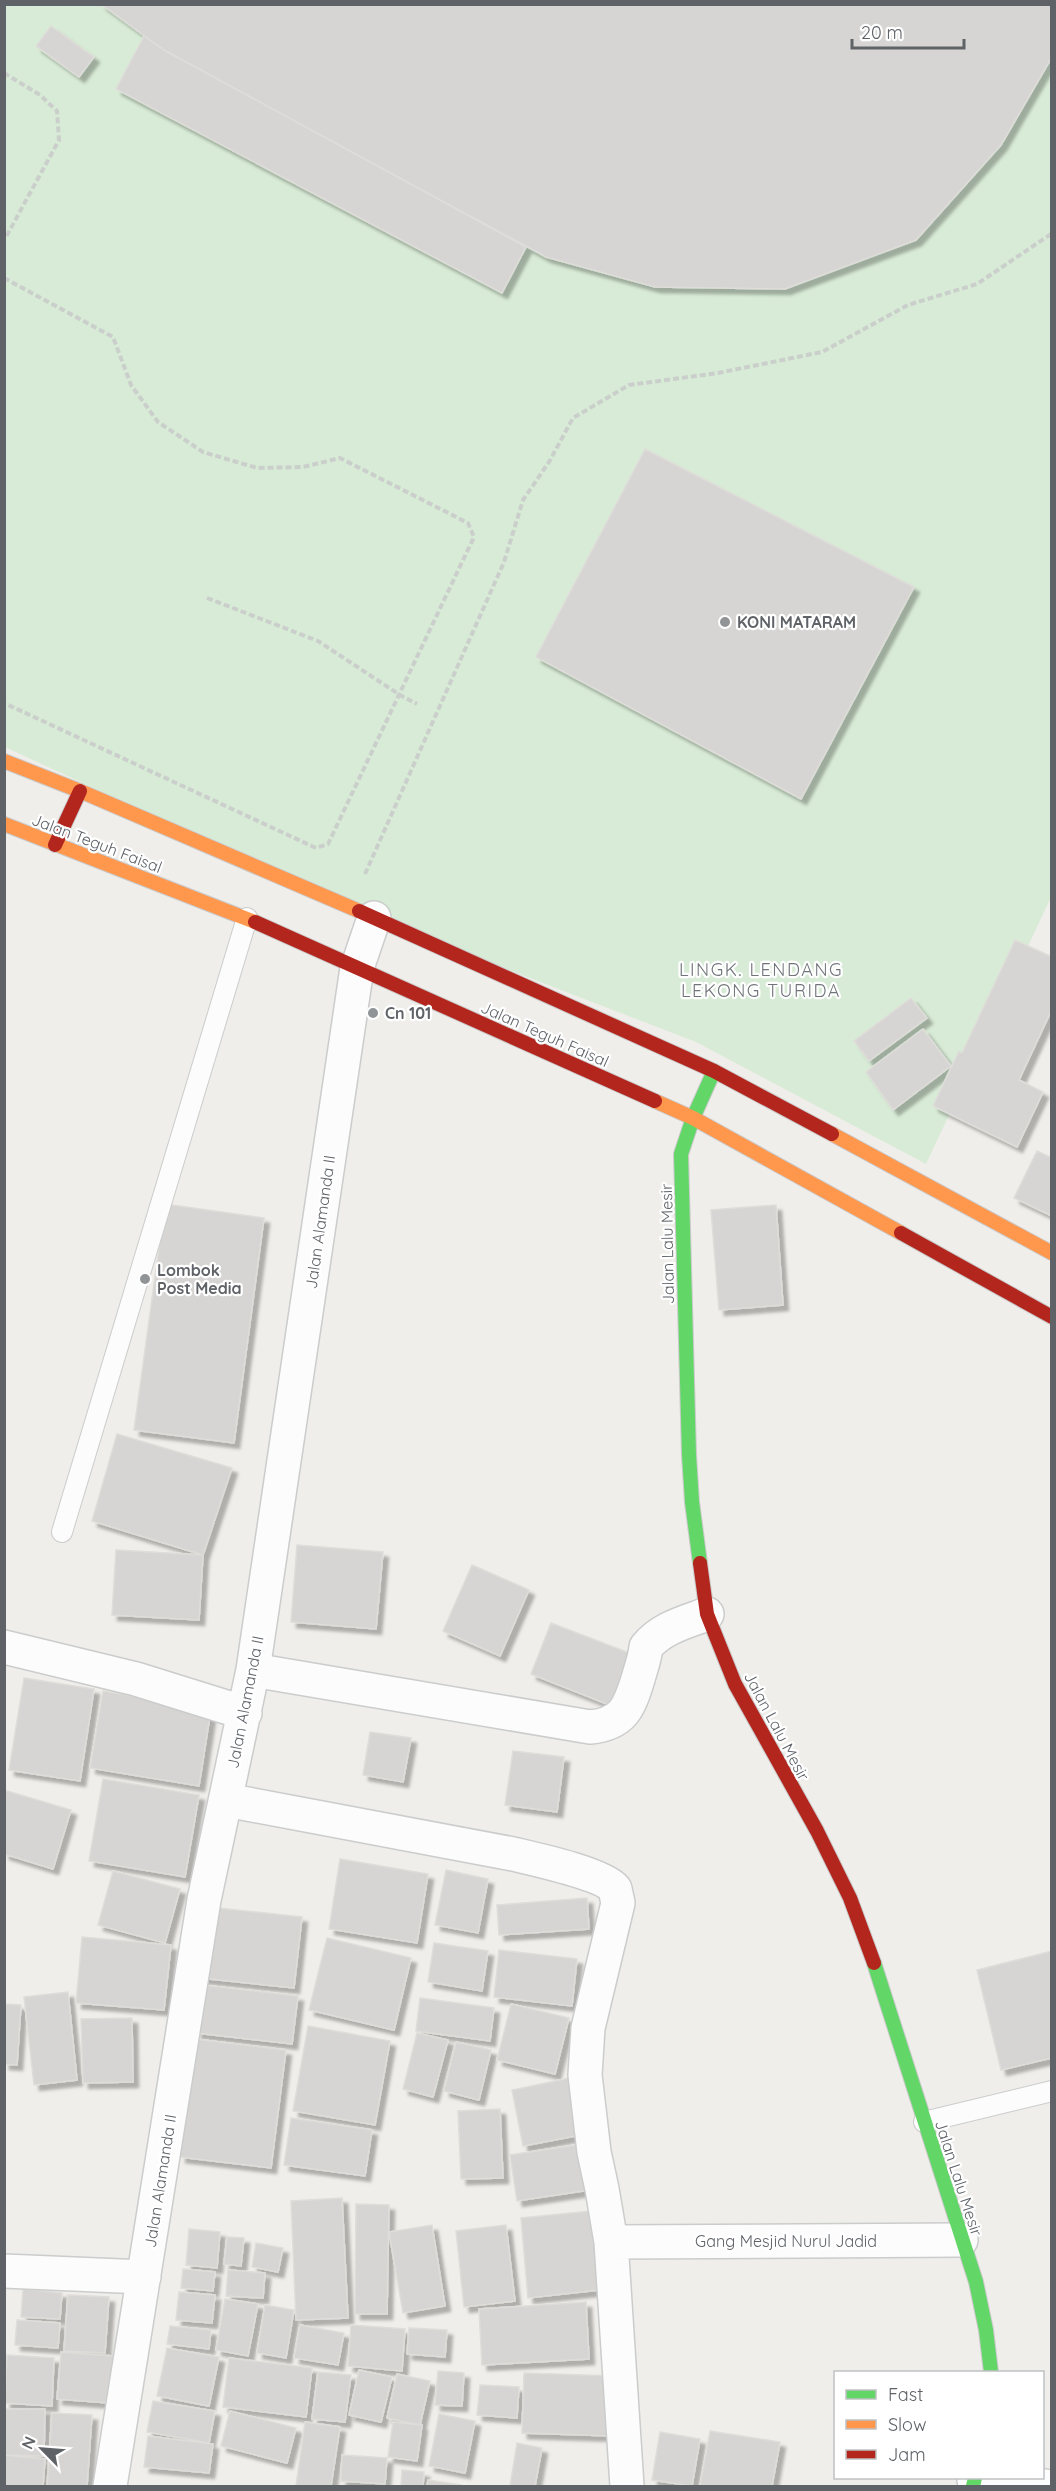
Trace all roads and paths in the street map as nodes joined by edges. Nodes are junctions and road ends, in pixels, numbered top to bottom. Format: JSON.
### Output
{"nodes":[{"id":1,"x":4,"y":73,"type":"edge"},
{"id":2,"x":1051,"y":234,"type":"edge"},
{"id":3,"x":6,"y":237,"type":"dead end"},
{"id":4,"x":4,"y":278,"type":"edge"},
{"id":5,"x":207,"y":598,"type":"dead end"},
{"id":6,"x":400,"y":695,"type":"junction"},
{"id":7,"x":4,"y":703,"type":"edge"},
{"id":8,"x":417,"y":704,"type":"dead end"},
{"id":9,"x":4,"y":761,"type":"edge"},
{"id":10,"x":80,"y":791,"type":"junction"},
{"id":11,"x":4,"y":824,"type":"edge"},
{"id":12,"x":55,"y":845,"type":"junction"},
{"id":13,"x":362,"y":912,"type":"junction"},
{"id":14,"x":247,"y":918,"type":"junction"},
{"id":15,"x":357,"y":968,"type":"junction"},
{"id":16,"x":714,"y":1071,"type":"junction"},
{"id":17,"x":693,"y":1118,"type":"junction"},
{"id":18,"x":1052,"y":1253,"type":"edge"},
{"id":19,"x":1052,"y":1317,"type":"edge"},
{"id":20,"x":62,"y":1532,"type":"dead end"},
{"id":21,"x":707,"y":1614,"type":"junction"},
{"id":22,"x":4,"y":1647,"type":"edge"},
{"id":23,"x":253,"y":1670,"type":"junction"},
{"id":24,"x":245,"y":1713,"type":"junction"},
{"id":25,"x":226,"y":1800,"type":"junction"},
{"id":26,"x":1052,"y":2091,"type":"edge"},
{"id":27,"x":924,"y":2122,"type":"junction"},
{"id":28,"x":961,"y":2240,"type":"junction"},
{"id":29,"x":611,"y":2242,"type":"junction"},
{"id":30,"x":4,"y":2271,"type":"edge"},
{"id":31,"x":144,"y":2277,"type":"junction"},
{"id":32,"x":991,"y":2371,"type":"edge"},
{"id":33,"x":974,"y":2482,"type":"edge"},
{"id":34,"x":110,"y":2487,"type":"edge"},
{"id":35,"x":627,"y":2487,"type":"edge"},
{"id":36,"x":1045,"y":2487,"type":"edge"}],
"edges":[{"from":1,"to":3,"type":"path"},
{"from":2,"to":13,"type":"path"},
{"from":4,"to":6,"type":"path"},
{"from":5,"to":6,"type":"path"},
{"from":6,"to":7,"type":"path"},
{"from":6,"to":8,"type":"path"},
{"from":9,"to":10,"type":"main road"},
{"from":10,"to":12,"type":"main road"},
{"from":10,"to":13,"type":"main road"},
{"from":11,"to":12,"type":"main road","name":"Jalan Teguh Faisal"},
{"from":12,"to":14,"type":"main road","name":"Jalan Teguh Faisal"},
{"from":13,"to":15,"type":"street","name":"Jalan Alamanda II"},
{"from":13,"to":16,"type":"main road"},
{"from":14,"to":15,"type":"main road","name":"Jalan Teguh Faisal"},
{"from":14,"to":20,"type":"lane"},
{"from":15,"to":17,"type":"main road","name":"Jalan Teguh Faisal"},
{"from":15,"to":23,"type":"street","name":"Jalan Alamanda II"},
{"from":16,"to":17,"type":"main road","name":"Jalan Lalu Mesir"},
{"from":16,"to":18,"type":"main road"},
{"from":17,"to":19,"type":"main road","name":"Jalan Teguh Faisal"},
{"from":17,"to":21,"type":"main road","name":"Jalan Lalu Mesir"},
{"from":21,"to":23,"type":"street"},
{"from":21,"to":27,"type":"main road","name":"Jalan Lalu Mesir"},
{"from":22,"to":24,"type":"street"},
{"from":23,"to":24,"type":"street","name":"Jalan Alamanda II"},
{"from":24,"to":25,"type":"street","name":"Jalan Alamanda II"},
{"from":25,"to":29,"type":"street"},
{"from":25,"to":31,"type":"street","name":"Jalan Alamanda II"},
{"from":26,"to":27,"type":"lane"},
{"from":27,"to":28,"type":"main road","name":"Jalan Lalu Mesir"},
{"from":28,"to":29,"type":"street","name":"Gang Mesjid Nurul Jadid"},
{"from":28,"to":32,"type":"main road","name":"Jalan Lalu Mesir"},
{"from":29,"to":35,"type":"street"},
{"from":30,"to":31,"type":"street"},
{"from":31,"to":34,"type":"street","name":"Jalan Alamanda II"},
{"from":33,"to":36,"type":"street"}]}
